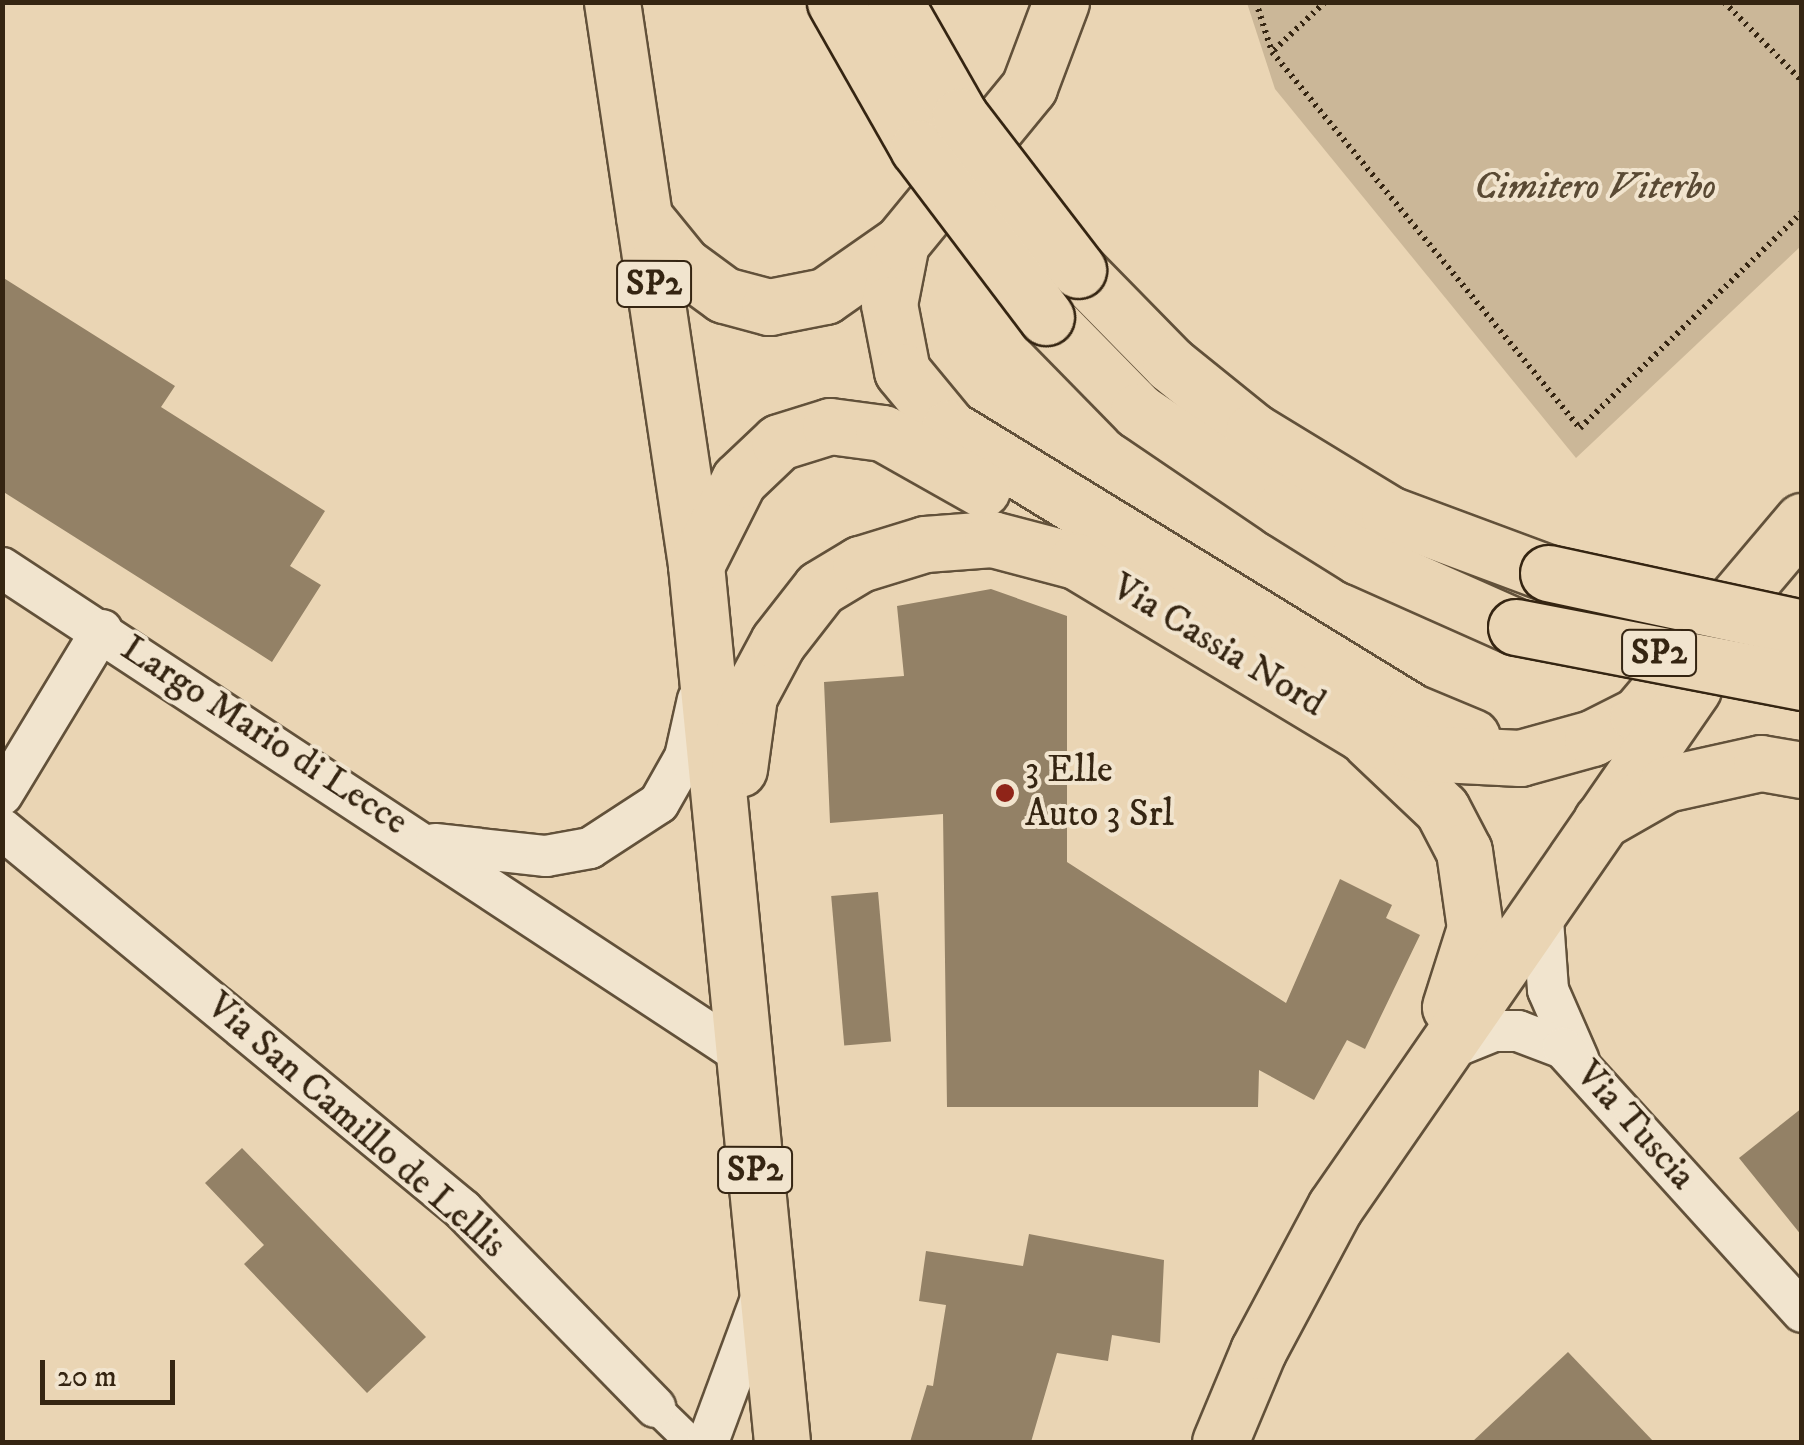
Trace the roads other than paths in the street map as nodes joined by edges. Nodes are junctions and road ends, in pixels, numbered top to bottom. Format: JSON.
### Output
{"nodes":[{"id":1,"x":612,"y":2,"type":"edge"},
{"id":2,"x":835,"y":2,"type":"edge"},
{"id":3,"x":895,"y":2,"type":"edge"},
{"id":4,"x":1061,"y":2,"type":"edge"},
{"id":5,"x":644,"y":217,"type":"junction"},
{"id":6,"x":901,"y":243,"type":"junction"},
{"id":7,"x":1802,"y":520,"type":"edge"},
{"id":8,"x":1802,"y":529,"type":"edge"},
{"id":9,"x":1076,"y":561,"type":"junction"},
{"id":10,"x":696,"y":565,"type":"junction"},
{"id":11,"x":2,"y":568,"type":"edge"},
{"id":12,"x":1802,"y":628,"type":"edge"},
{"id":13,"x":102,"y":630,"type":"junction"},
{"id":14,"x":706,"y":664,"type":"junction"},
{"id":15,"x":1802,"y":682,"type":"edge"},
{"id":16,"x":1364,"y":735,"type":"junction"},
{"id":17,"x":1520,"y":758,"type":"junction"},
{"id":18,"x":1802,"y":770,"type":"edge"},
{"id":19,"x":2,"y":795,"type":"edge"},
{"id":20,"x":1602,"y":821,"type":"junction"},
{"id":21,"x":2,"y":829,"type":"edge"},
{"id":22,"x":728,"y":840,"type":"junction"},
{"id":23,"x":426,"y":843,"type":"junction"},
{"id":24,"x":1542,"y":906,"type":"junction"},
{"id":25,"x":744,"y":1056,"type":"junction"},
{"id":26,"x":1430,"y":1062,"type":"junction"},
{"id":27,"x":1581,"y":1064,"type":"junction"},
{"id":28,"x":766,"y":1284,"type":"junction"},
{"id":29,"x":1802,"y":1312,"type":"edge"},
{"id":30,"x":655,"y":1407,"type":"joint"},
{"id":31,"x":691,"y":1442,"type":"edge"},
{"id":32,"x":708,"y":1442,"type":"edge"},
{"id":33,"x":782,"y":1442,"type":"edge"},
{"id":34,"x":1220,"y":1442,"type":"edge"}],
"edges":[{"from":1,"to":5,"type":"main road","number":"SP2"},
{"from":2,"to":15,"type":"main road","number":"SP2","bridge":true},
{"from":3,"to":12,"type":"main road","number":"SP2","bridge":true},
{"from":4,"to":6,"type":"main road"},
{"from":5,"to":6,"type":"main road"},
{"from":5,"to":10,"type":"main road","number":"SP2"},
{"from":6,"to":17,"type":"main road"},
{"from":7,"to":17,"type":"main road","name":"Via Cassia Nord"},
{"from":8,"to":20,"type":"main road"},
{"from":9,"to":10,"type":"main road"},
{"from":9,"to":16,"type":"main road","name":"Via Cassia Nord"},
{"from":9,"to":22,"type":"main road","name":"Via Cassia Nord"},
{"from":10,"to":14,"type":"main road","name":"Via Cassia Nord","number":"SP2"},
{"from":11,"to":13,"type":"street","name":"Largo Mario di Lecce"},
{"from":13,"to":19,"type":"street"},
{"from":13,"to":23,"type":"street","name":"Largo Mario di Lecce"},
{"from":14,"to":22,"type":"main road","name":"Via Cassia Nord","number":"SP2"},
{"from":14,"to":23,"type":"street","name":"Largo Mario di Lecce"},
{"from":16,"to":17,"type":"main road","name":"Via Cassia Nord"},
{"from":16,"to":26,"type":"main road"},
{"from":18,"to":20,"type":"main road"},
{"from":20,"to":24,"type":"main road"},
{"from":21,"to":30,"type":"street","name":"Via San Camillo de Lellis"},
{"from":22,"to":25,"type":"main road","name":"Via Cassia Nord","number":"SP2"},
{"from":23,"to":25,"type":"street","name":"Largo Mario di Lecce"},
{"from":24,"to":26,"type":"main road"},
{"from":24,"to":27,"type":"street"},
{"from":25,"to":28,"type":"main road","name":"Via Cassia Nord","number":"SP2"},
{"from":26,"to":27,"type":"street","name":"Via Tuscia"},
{"from":26,"to":34,"type":"main road"},
{"from":27,"to":29,"type":"street","name":"Via Tuscia"},
{"from":28,"to":32,"type":"street"},
{"from":28,"to":33,"type":"main road","name":"Via Cassia Nord","number":"SP2"},
{"from":30,"to":31,"type":"street","name":"Via San Camillo de Lellis"}]}
